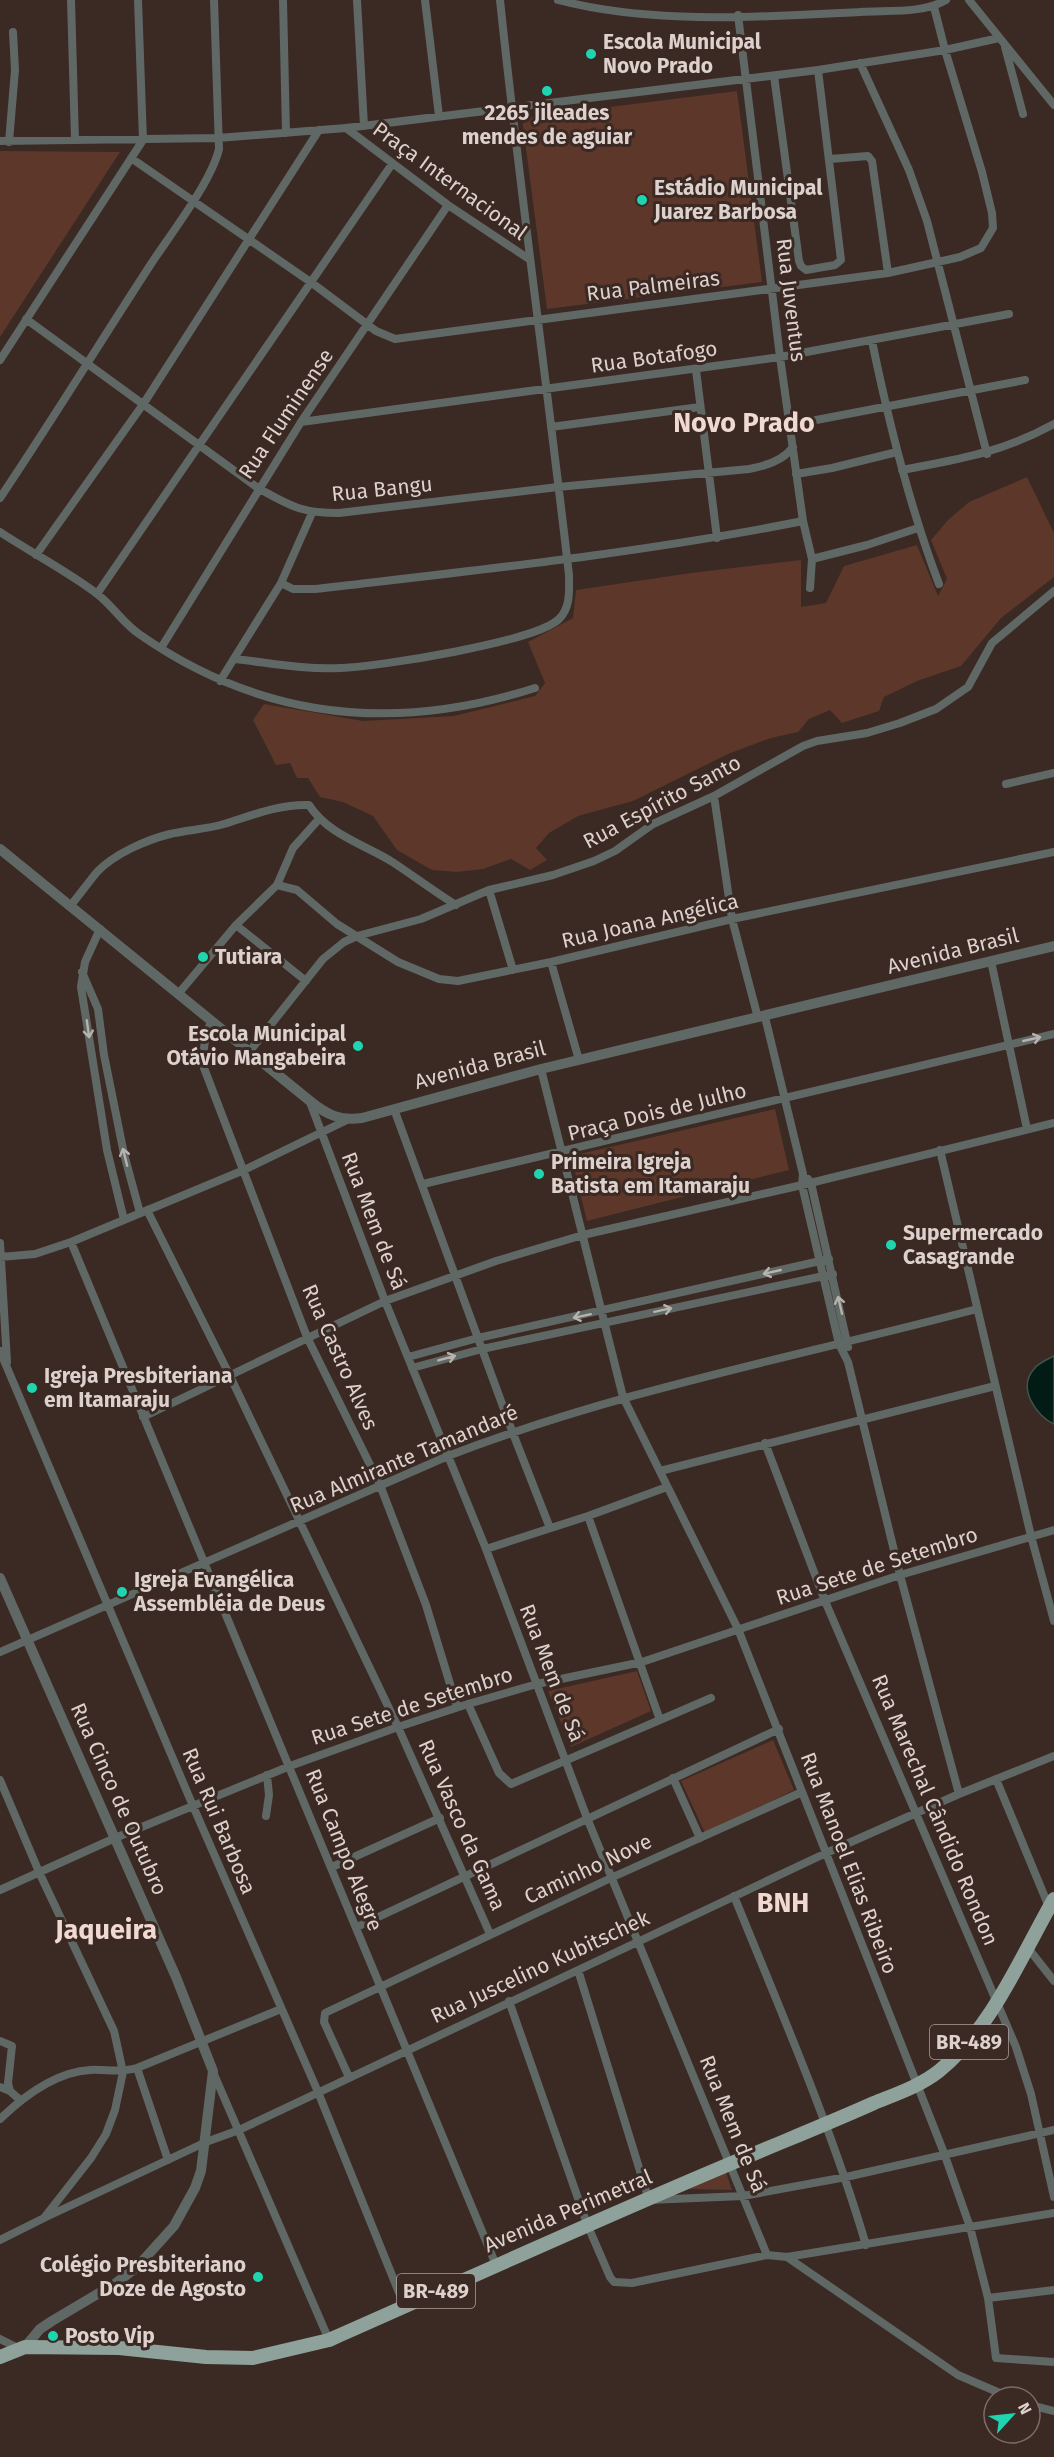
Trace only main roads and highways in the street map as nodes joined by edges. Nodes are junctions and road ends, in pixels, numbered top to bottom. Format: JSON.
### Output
{"nodes":[{"id":1,"x":1052,"y":1903,"type":"edge"},
{"id":2,"x":1,"y":2359,"type":"edge"}],
"edges":[{"from":1,"to":2,"type":"main road","name":"Avenida Perimetral","number":"BR-489"}]}
